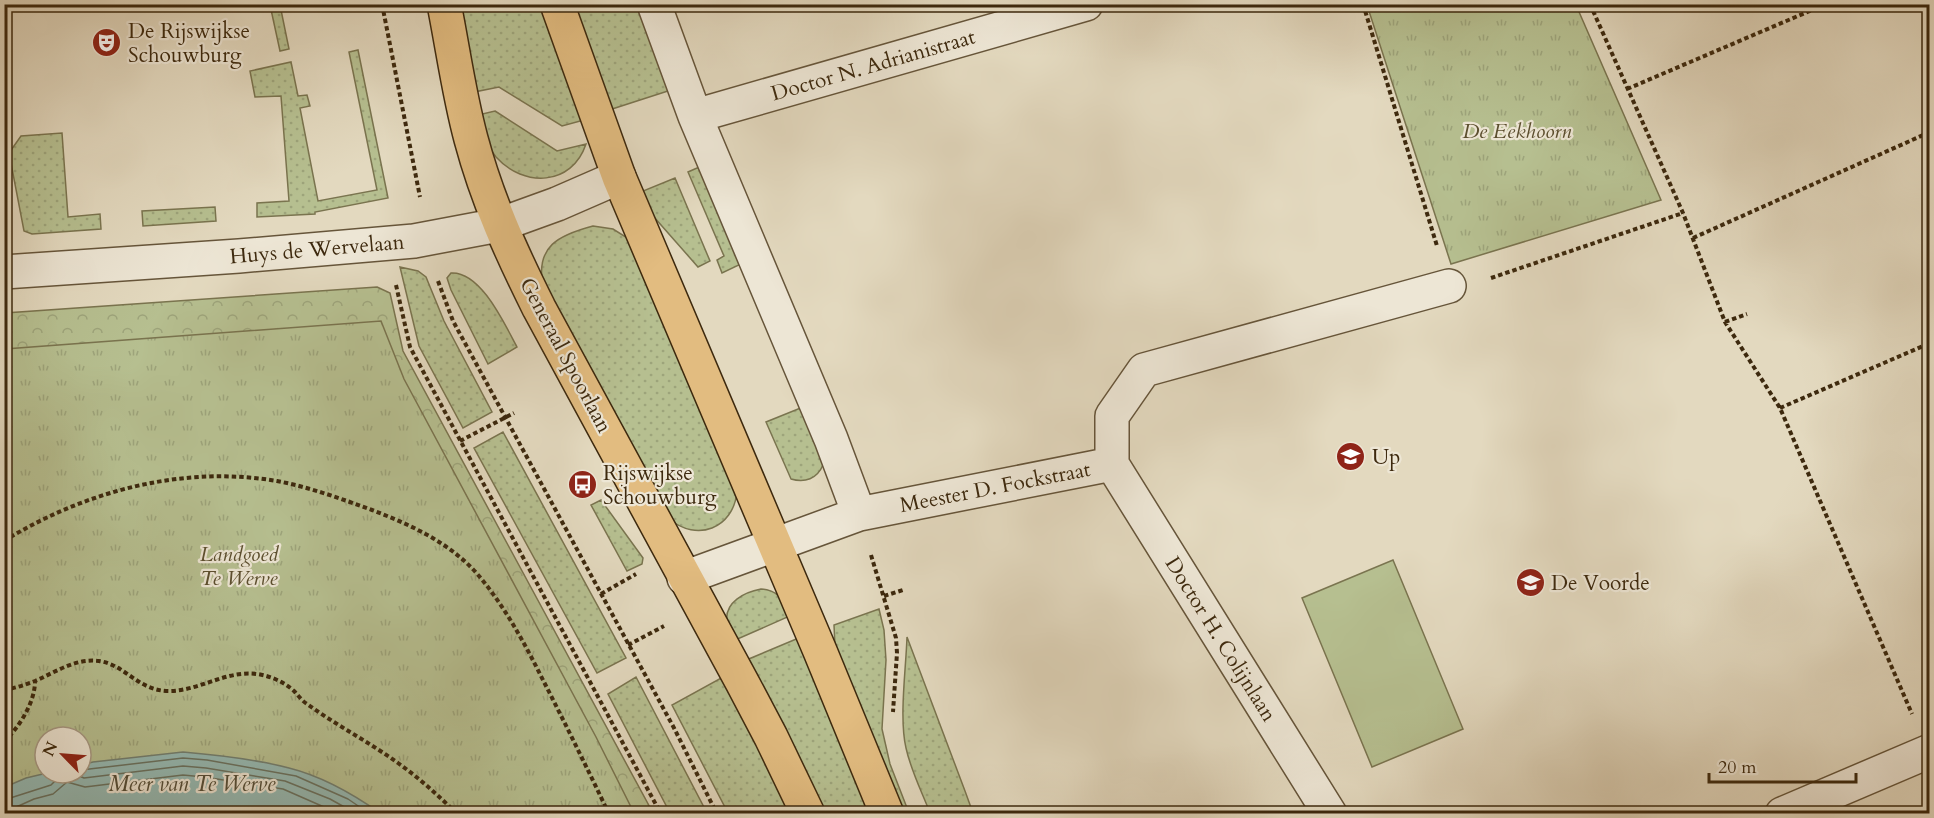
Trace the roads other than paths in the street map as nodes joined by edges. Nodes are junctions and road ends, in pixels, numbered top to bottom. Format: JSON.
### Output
{"nodes":[{"id":1,"x":444,"y":4,"type":"edge"},
{"id":2,"x":557,"y":4,"type":"edge"},
{"id":3,"x":654,"y":4,"type":"edge"},
{"id":4,"x":1086,"y":4,"type":"edge"},
{"id":5,"x":695,"y":116,"type":"junction"},
{"id":6,"x":619,"y":177,"type":"junction"},
{"id":7,"x":499,"y":225,"type":"junction"},
{"id":8,"x":4,"y":272,"type":"edge"},
{"id":9,"x":1449,"y":286,"type":"road end"},
{"id":10,"x":1112,"y":464,"type":"junction"},
{"id":11,"x":859,"y":514,"type":"junction"},
{"id":12,"x":775,"y":544,"type":"junction"},
{"id":13,"x":684,"y":578,"type":"junction"},
{"id":14,"x":1929,"y":751,"type":"edge"},
{"id":15,"x":807,"y":813,"type":"edge"},
{"id":16,"x":887,"y":813,"type":"edge"},
{"id":17,"x":1330,"y":813,"type":"edge"},
{"id":18,"x":1782,"y":813,"type":"edge"}],
"edges":[{"from":1,"to":7,"type":"main road","name":"Generaal Spoorlaan"},
{"from":2,"to":6,"type":"main road"},
{"from":3,"to":5,"type":"street"},
{"from":4,"to":5,"type":"street","name":"Doctor N. Adrianistraat"},
{"from":5,"to":11,"type":"street"},
{"from":6,"to":7,"type":"street","name":"Huys de Wervelaan"},
{"from":6,"to":12,"type":"main road"},
{"from":7,"to":8,"type":"street","name":"Huys de Wervelaan"},
{"from":7,"to":13,"type":"main road","name":"Generaal Spoorlaan"},
{"from":9,"to":10,"type":"street","name":"Meester D. Fockstraat"},
{"from":10,"to":11,"type":"street","name":"Meester D. Fockstraat"},
{"from":10,"to":17,"type":"street","name":"Doctor H. Colijnlaan"},
{"from":11,"to":12,"type":"street","name":"Meester D. Fockstraat"},
{"from":12,"to":13,"type":"street","name":"Meester D. Fockstraat"},
{"from":12,"to":16,"type":"main road"},
{"from":13,"to":15,"type":"main road","name":"Generaal Spoorlaan"},
{"from":14,"to":18,"type":"street"}]}
